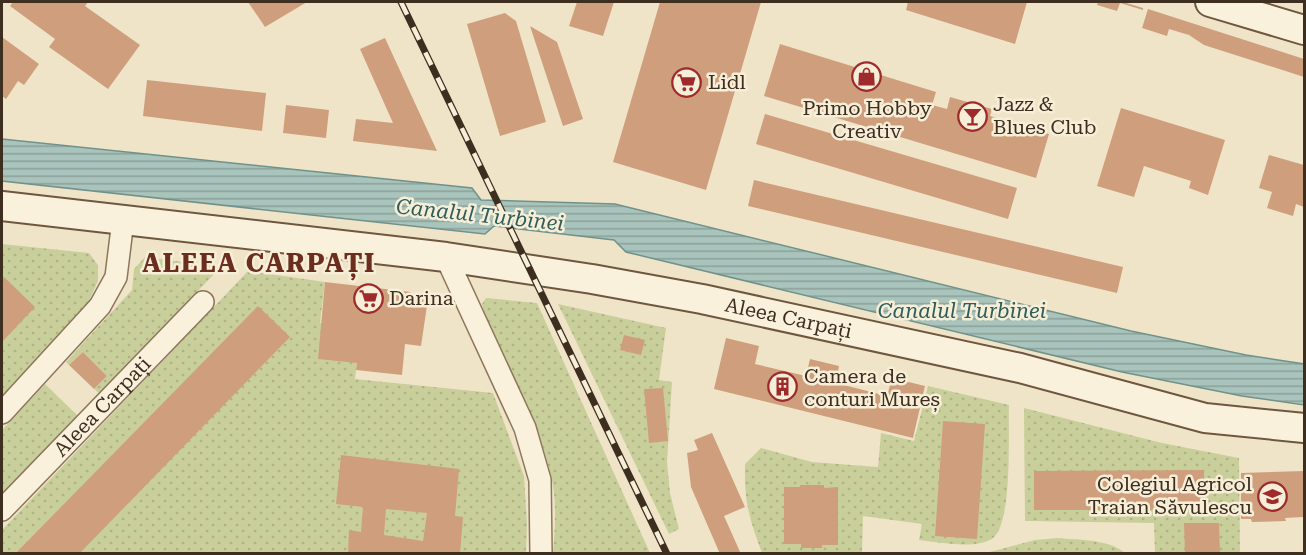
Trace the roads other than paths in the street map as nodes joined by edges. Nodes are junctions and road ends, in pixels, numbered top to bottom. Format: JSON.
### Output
{"nodes":[{"id":1,"x":1210,"y":2,"type":"edge"},
{"id":2,"x":1305,"y":30,"type":"edge"},
{"id":3,"x":2,"y":206,"type":"edge"},
{"id":4,"x":123,"y":220,"type":"junction"},
{"id":5,"x":446,"y":257,"type":"junction"},
{"id":6,"x":203,"y":302,"type":"dead end"},
{"id":7,"x":2,"y":413,"type":"edge"},
{"id":8,"x":1305,"y":428,"type":"edge"},
{"id":9,"x":2,"y":510,"type":"edge"},
{"id":10,"x":540,"y":554,"type":"edge"}],
"edges":[{"from":1,"to":2,"type":"street"},
{"from":3,"to":4,"type":"street","name":"Aleea Carpați"},
{"from":4,"to":5,"type":"street","name":"Aleea Carpați"},
{"from":4,"to":7,"type":"street"},
{"from":5,"to":8,"type":"street","name":"Aleea Carpați"},
{"from":5,"to":10,"type":"street"},
{"from":6,"to":9,"type":"street","name":"Aleea Carpați"}]}
